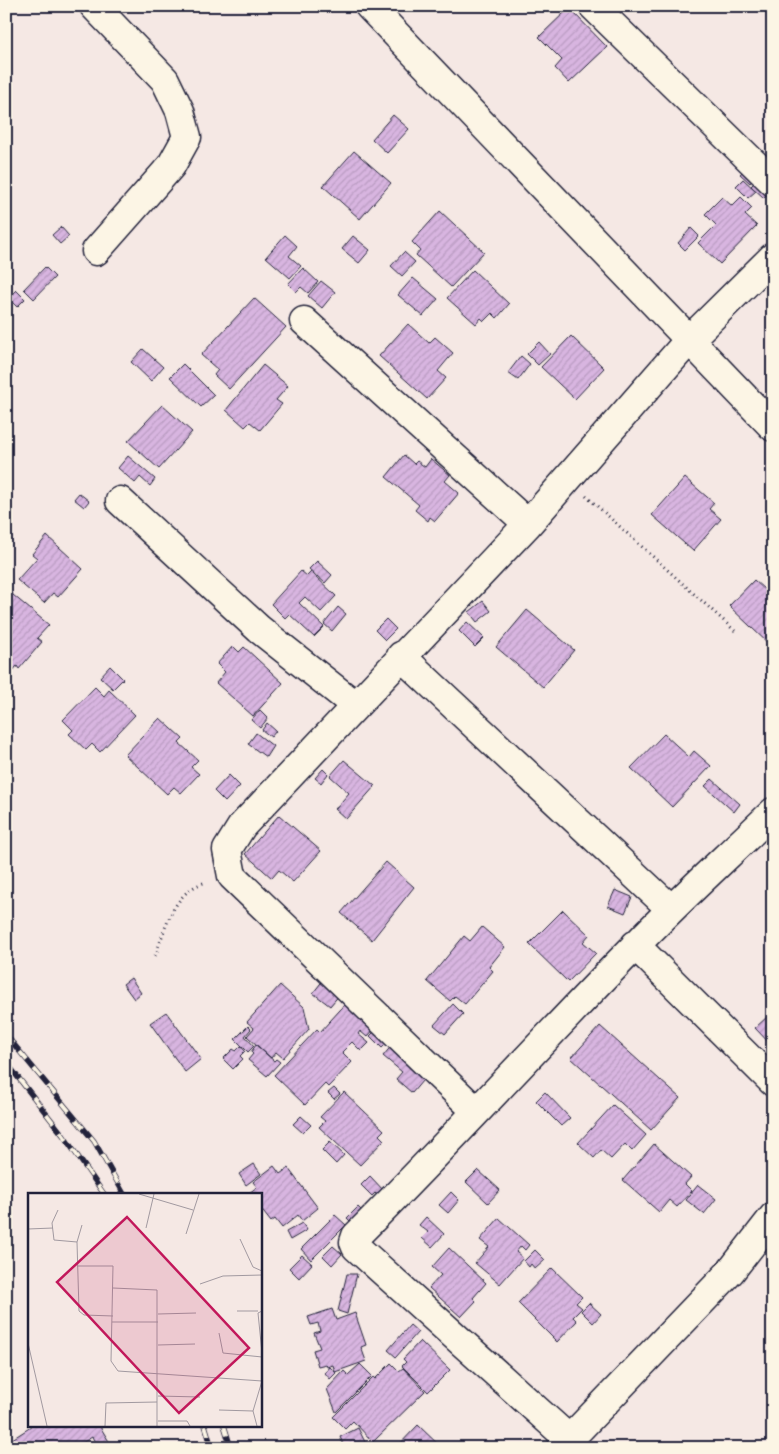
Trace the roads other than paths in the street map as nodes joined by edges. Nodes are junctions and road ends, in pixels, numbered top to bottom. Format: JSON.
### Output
{"nodes":[{"id":1,"x":94,"y":6,"type":"edge"},
{"id":2,"x":369,"y":6,"type":"edge"},
{"id":3,"x":594,"y":6,"type":"edge"},
{"id":4,"x":773,"y":182,"type":"edge"},
{"id":5,"x":96,"y":251,"type":"dead end"},
{"id":6,"x":773,"y":257,"type":"edge"},
{"id":7,"x":304,"y":321,"type":"dead end"},
{"id":8,"x":689,"y":340,"type":"junction"},
{"id":9,"x":773,"y":427,"type":"edge"},
{"id":10,"x":120,"y":501,"type":"dead end"},
{"id":11,"x":528,"y":524,"type":"junction"},
{"id":12,"x":401,"y":656,"type":"junction"},
{"id":13,"x":355,"y":705,"type":"junction"},
{"id":14,"x":773,"y":812,"type":"edge"},
{"id":15,"x":671,"y":909,"type":"junction"},
{"id":16,"x":635,"y":945,"type":"junction"},
{"id":17,"x":773,"y":1082,"type":"edge"},
{"id":18,"x":476,"y":1111,"type":"junction"},
{"id":19,"x":773,"y":1217,"type":"edge"},
{"id":20,"x":565,"y":1443,"type":"edge"}],
"edges":[{"from":1,"to":5,"type":"street"},
{"from":2,"to":8,"type":"street"},
{"from":3,"to":4,"type":"street"},
{"from":6,"to":8,"type":"street"},
{"from":7,"to":11,"type":"street"},
{"from":8,"to":9,"type":"street"},
{"from":8,"to":11,"type":"street"},
{"from":10,"to":13,"type":"street"},
{"from":11,"to":12,"type":"street"},
{"from":12,"to":13,"type":"street"},
{"from":12,"to":15,"type":"street"},
{"from":13,"to":18,"type":"street"},
{"from":14,"to":15,"type":"street"},
{"from":15,"to":16,"type":"street"},
{"from":16,"to":17,"type":"street"},
{"from":16,"to":18,"type":"street"},
{"from":18,"to":20,"type":"street"},
{"from":19,"to":20,"type":"street"}]}
